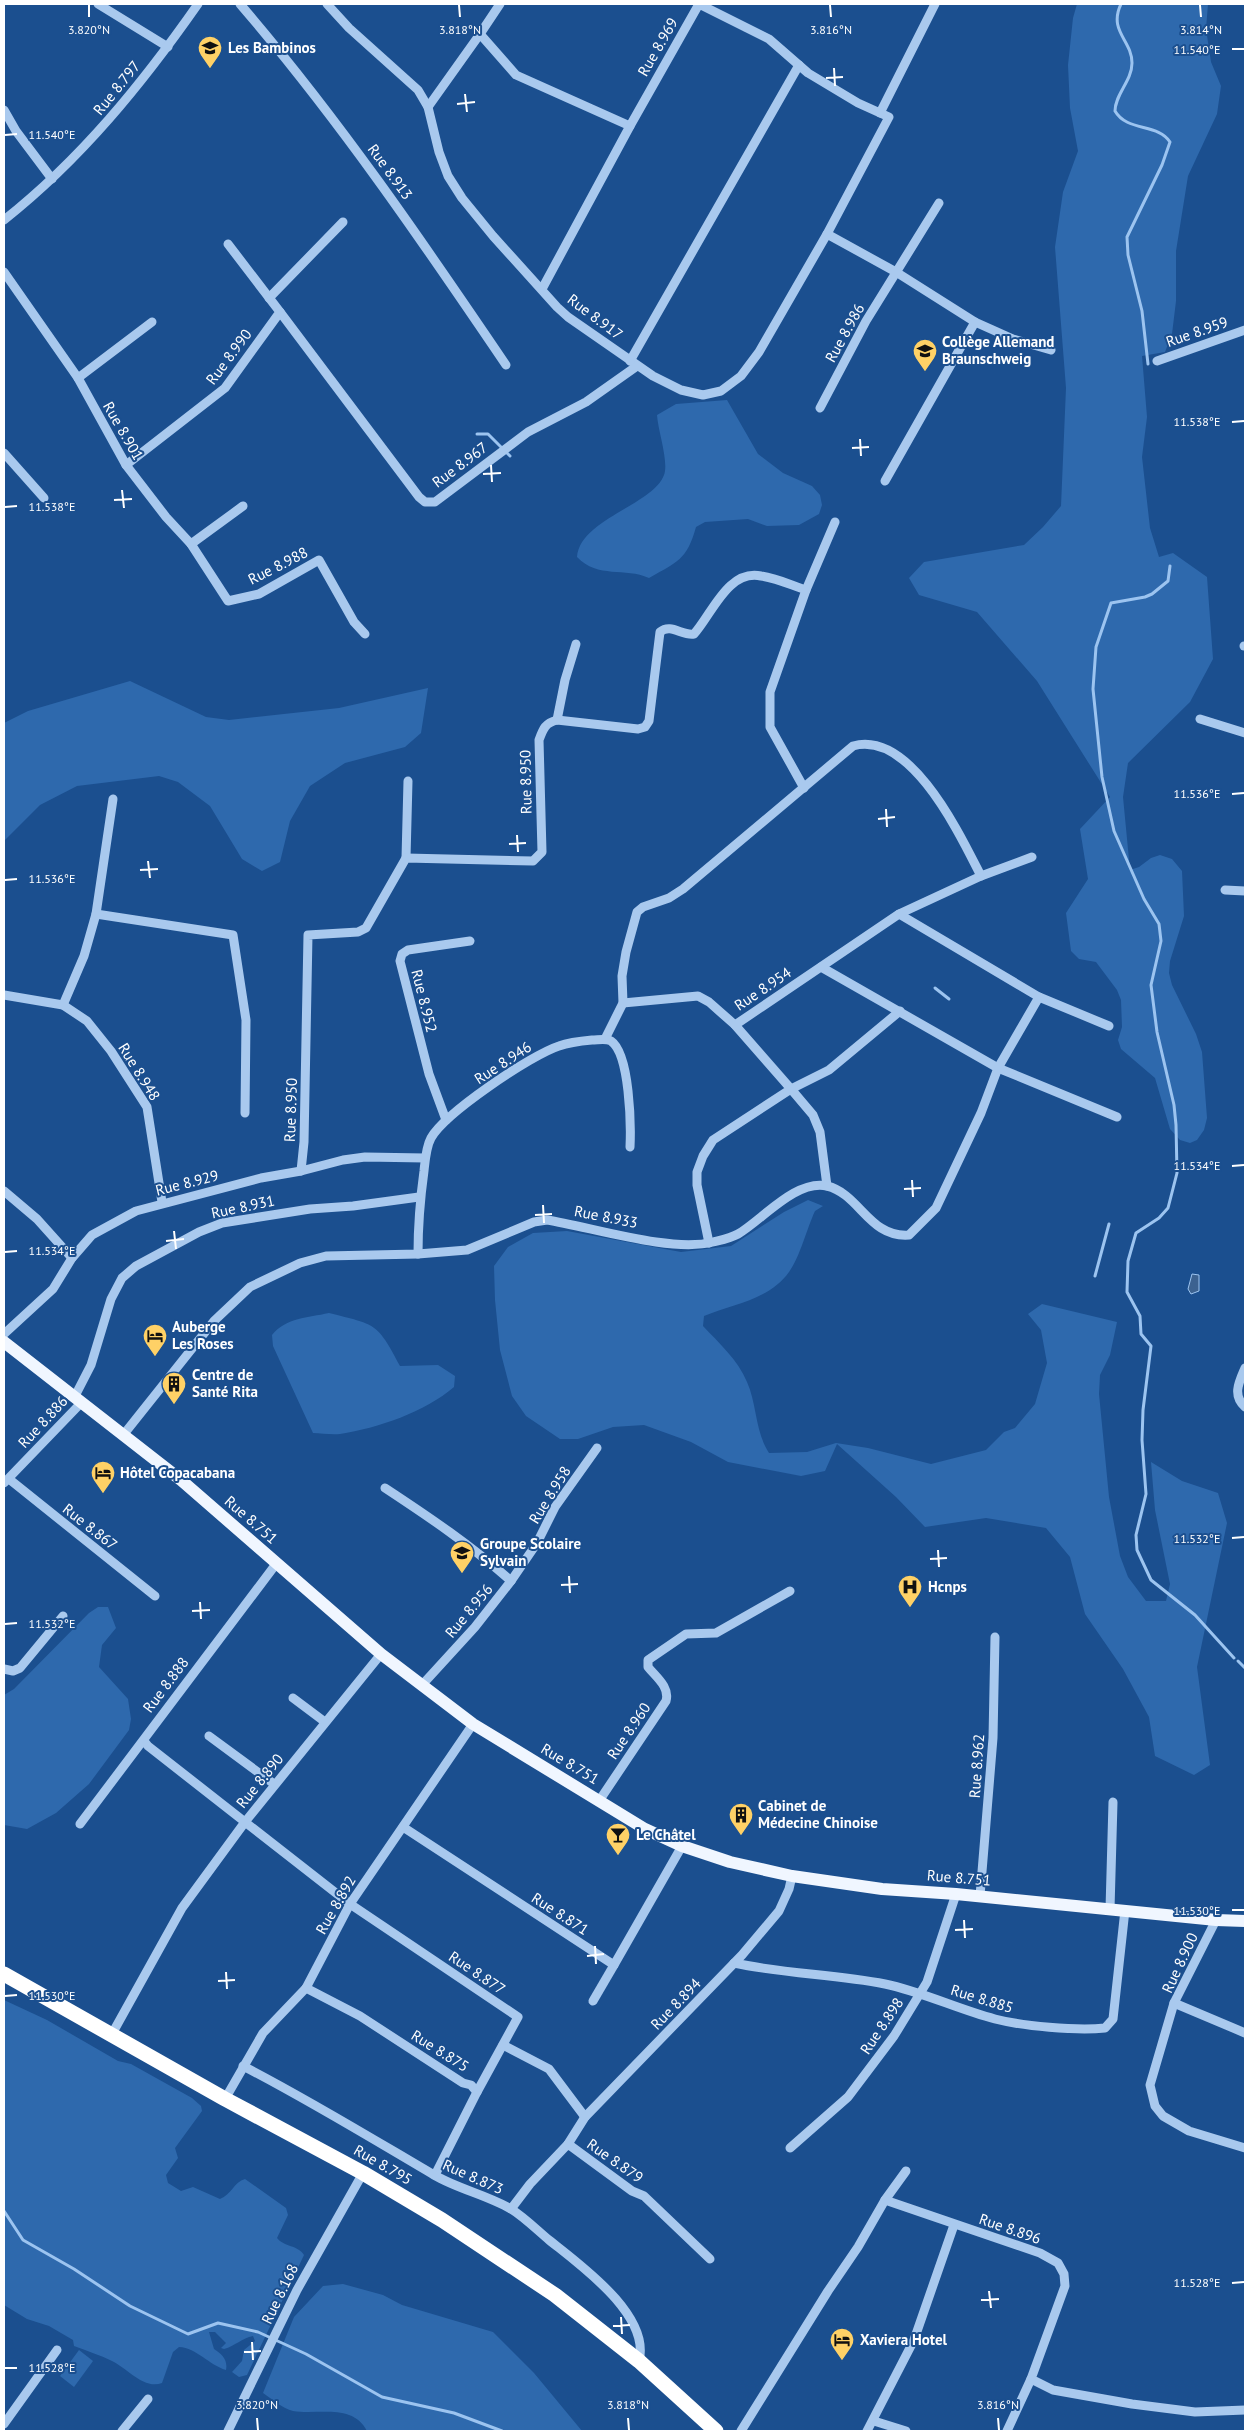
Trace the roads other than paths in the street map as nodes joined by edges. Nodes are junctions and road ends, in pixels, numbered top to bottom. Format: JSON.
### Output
{"nodes":[{"id":1,"x":98,"y":4,"type":"edge"},
{"id":2,"x":198,"y":4,"type":"edge"},
{"id":3,"x":240,"y":4,"type":"edge"},
{"id":4,"x":328,"y":4,"type":"edge"},
{"id":5,"x":500,"y":4,"type":"edge"},
{"id":6,"x":699,"y":4,"type":"edge"},
{"id":7,"x":935,"y":4,"type":"edge"},
{"id":8,"x":480,"y":34,"type":"junction"},
{"id":9,"x":168,"y":47,"type":"junction"},
{"id":10,"x":799,"y":65,"type":"junction"},
{"id":11,"x":428,"y":107,"type":"junction"},
{"id":12,"x":4,"y":110,"type":"edge"},
{"id":13,"x":880,"y":113,"type":"junction"},
{"id":14,"x":630,"y":126,"type":"junction"},
{"id":15,"x":52,"y":179,"type":"junction"},
{"id":16,"x":939,"y":203,"type":"dead end"},
{"id":17,"x":4,"y":220,"type":"edge"},
{"id":18,"x":343,"y":222,"type":"dead end"},
{"id":19,"x":827,"y":234,"type":"junction"},
{"id":20,"x":228,"y":244,"type":"dead end"},
{"id":21,"x":4,"y":272,"type":"edge"},
{"id":22,"x":896,"y":272,"type":"junction"},
{"id":23,"x":542,"y":288,"type":"junction"},
{"id":24,"x":269,"y":298,"type":"junction"},
{"id":25,"x":280,"y":312,"type":"junction"},
{"id":26,"x":152,"y":322,"type":"dead end"},
{"id":27,"x":975,"y":322,"type":"junction"},
{"id":28,"x":1245,"y":330,"type":"edge"},
{"id":29,"x":1051,"y":350,"type":"dead end"},
{"id":30,"x":1157,"y":361,"type":"dead end"},
{"id":31,"x":634,"y":364,"type":"junction"},
{"id":32,"x":506,"y":366,"type":"dead end"},
{"id":33,"x":78,"y":378,"type":"junction"},
{"id":34,"x":820,"y":408,"type":"dead end"},
{"id":35,"x":4,"y":453,"type":"edge"},
{"id":36,"x":126,"y":465,"type":"junction"},
{"id":37,"x":885,"y":481,"type":"dead end"},
{"id":38,"x":44,"y":498,"type":"dead end"},
{"id":39,"x":243,"y":506,"type":"dead end"},
{"id":40,"x":835,"y":522,"type":"dead end"},
{"id":41,"x":191,"y":544,"type":"junction"},
{"id":42,"x":806,"y":590,"type":"junction"},
{"id":43,"x":365,"y":634,"type":"dead end"},
{"id":44,"x":576,"y":644,"type":"dead end"},
{"id":45,"x":1200,"y":719,"type":"dead end"},
{"id":46,"x":557,"y":720,"type":"junction"},
{"id":47,"x":1245,"y":733,"type":"edge"},
{"id":48,"x":408,"y":781,"type":"dead end"},
{"id":49,"x":804,"y":788,"type":"junction"},
{"id":50,"x":113,"y":799,"type":"dead end"},
{"id":51,"x":1032,"y":857,"type":"dead end"},
{"id":52,"x":406,"y":858,"type":"junction"},
{"id":53,"x":981,"y":876,"type":"junction"},
{"id":54,"x":1225,"y":890,"type":"dead end"},
{"id":55,"x":1245,"y":891,"type":"edge"},
{"id":56,"x":96,"y":914,"type":"junction"},
{"id":57,"x":899,"y":914,"type":"junction"},
{"id":58,"x":470,"y":941,"type":"dead end"},
{"id":59,"x":821,"y":967,"type":"junction"},
{"id":60,"x":4,"y":995,"type":"edge"},
{"id":61,"x":1038,"y":997,"type":"junction"},
{"id":62,"x":623,"y":1003,"type":"junction"},
{"id":63,"x":63,"y":1004,"type":"junction"},
{"id":64,"x":900,"y":1011,"type":"junction"},
{"id":65,"x":735,"y":1024,"type":"junction"},
{"id":66,"x":1109,"y":1026,"type":"dead end"},
{"id":67,"x":605,"y":1039,"type":"junction"},
{"id":68,"x":998,"y":1068,"type":"junction"},
{"id":69,"x":791,"y":1089,"type":"junction"},
{"id":70,"x":244,"y":1113,"type":"dead end"},
{"id":71,"x":1117,"y":1116,"type":"dead end"},
{"id":72,"x":446,"y":1120,"type":"junction"},
{"id":73,"x":630,"y":1147,"type":"dead end"},
{"id":74,"x":425,"y":1158,"type":"junction"},
{"id":75,"x":301,"y":1171,"type":"junction"},
{"id":76,"x":827,"y":1186,"type":"junction"},
{"id":77,"x":4,"y":1191,"type":"edge"},
{"id":78,"x":419,"y":1197,"type":"junction"},
{"id":79,"x":162,"y":1202,"type":"junction"},
{"id":80,"x":709,"y":1243,"type":"junction"},
{"id":81,"x":418,"y":1254,"type":"junction"},
{"id":82,"x":72,"y":1258,"type":"junction"},
{"id":83,"x":4,"y":1334,"type":"edge"},
{"id":84,"x":4,"y":1342,"type":"edge"},
{"id":85,"x":1245,"y":1368,"type":"edge"},
{"id":86,"x":78,"y":1399,"type":"junction"},
{"id":87,"x":1245,"y":1407,"type":"edge"},
{"id":88,"x":124,"y":1434,"type":"junction"},
{"id":89,"x":596,"y":1448,"type":"dead end"},
{"id":90,"x":6,"y":1481,"type":"edge"},
{"id":91,"x":385,"y":1488,"type":"dead end"},
{"id":92,"x":276,"y":1564,"type":"junction"},
{"id":93,"x":511,"y":1581,"type":"junction"},
{"id":94,"x":790,"y":1592,"type":"dead end"},
{"id":95,"x":155,"y":1596,"type":"dead end"},
{"id":96,"x":63,"y":1616,"type":"dead end"},
{"id":97,"x":995,"y":1637,"type":"dead end"},
{"id":98,"x":381,"y":1654,"type":"junction"},
{"id":99,"x":4,"y":1669,"type":"edge"},
{"id":100,"x":422,"y":1684,"type":"junction"},
{"id":101,"x":294,"y":1698,"type":"dead end"},
{"id":102,"x":325,"y":1722,"type":"junction"},
{"id":103,"x":474,"y":1724,"type":"junction"},
{"id":104,"x":209,"y":1736,"type":"dead end"},
{"id":105,"x":144,"y":1741,"type":"junction"},
{"id":106,"x":274,"y":1784,"type":"junction"},
{"id":107,"x":598,"y":1801,"type":"junction"},
{"id":108,"x":1113,"y":1802,"type":"dead end"},
{"id":109,"x":245,"y":1822,"type":"junction"},
{"id":110,"x":80,"y":1824,"type":"dead end"},
{"id":111,"x":402,"y":1827,"type":"junction"},
{"id":112,"x":682,"y":1846,"type":"junction"},
{"id":113,"x":792,"y":1876,"type":"junction"},
{"id":114,"x":956,"y":1894,"type":"junction"},
{"id":115,"x":980,"y":1896,"type":"junction"},
{"id":116,"x":350,"y":1904,"type":"junction"},
{"id":117,"x":1110,"y":1909,"type":"junction"},
{"id":118,"x":1125,"y":1910,"type":"junction"},
{"id":119,"x":1216,"y":1920,"type":"junction"},
{"id":120,"x":1245,"y":1921,"type":"edge"},
{"id":121,"x":734,"y":1963,"type":"junction"},
{"id":122,"x":614,"y":1965,"type":"junction"},
{"id":123,"x":4,"y":1974,"type":"edge"},
{"id":124,"x":306,"y":1988,"type":"junction"},
{"id":125,"x":920,"y":1993,"type":"junction"},
{"id":126,"x":593,"y":2001,"type":"dead end"},
{"id":127,"x":1174,"y":2003,"type":"junction"},
{"id":128,"x":1245,"y":2033,"type":"edge"},
{"id":129,"x":112,"y":2034,"type":"junction"},
{"id":130,"x":503,"y":2045,"type":"junction"},
{"id":131,"x":243,"y":2066,"type":"junction"},
{"id":132,"x":477,"y":2092,"type":"junction"},
{"id":133,"x":225,"y":2099,"type":"junction"},
{"id":134,"x":585,"y":2117,"type":"junction"},
{"id":135,"x":568,"y":2144,"type":"junction"},
{"id":136,"x":790,"y":2148,"type":"dead end"},
{"id":137,"x":1245,"y":2148,"type":"edge"},
{"id":138,"x":906,"y":2170,"type":"dead end"},
{"id":139,"x":363,"y":2173,"type":"junction"},
{"id":140,"x":435,"y":2175,"type":"junction"},
{"id":141,"x":885,"y":2200,"type":"junction"},
{"id":142,"x":511,"y":2209,"type":"junction"},
{"id":143,"x":954,"y":2225,"type":"junction"},
{"id":144,"x":710,"y":2259,"type":"dead end"},
{"id":145,"x":57,"y":2350,"type":"dead end"},
{"id":146,"x":639,"y":2361,"type":"junction"},
{"id":147,"x":1031,"y":2379,"type":"junction"},
{"id":148,"x":148,"y":2399,"type":"dead end"},
{"id":149,"x":1245,"y":2410,"type":"edge"},
{"id":150,"x":874,"y":2421,"type":"junction"},
{"id":151,"x":4,"y":2424,"type":"edge"},
{"id":152,"x":122,"y":2431,"type":"edge"},
{"id":153,"x":228,"y":2431,"type":"edge"},
{"id":154,"x":716,"y":2431,"type":"edge"},
{"id":155,"x":741,"y":2431,"type":"edge"},
{"id":156,"x":867,"y":2431,"type":"edge"},
{"id":157,"x":906,"y":2431,"type":"edge"},
{"id":158,"x":1007,"y":2431,"type":"edge"}],
"edges":[{"from":1,"to":9,"type":"street"},
{"from":2,"to":9,"type":"street","name":"Rue 8.797"},
{"from":3,"to":32,"type":"street","name":"Rue 8.913"},
{"from":4,"to":11,"type":"street","name":"Rue 8.917"},
{"from":5,"to":8,"type":"street"},
{"from":6,"to":10,"type":"street","name":"Rue 8.969"},
{"from":6,"to":14,"type":"street","name":"Rue 8.969"},
{"from":7,"to":13,"type":"street"},
{"from":8,"to":11,"type":"street"},
{"from":8,"to":14,"type":"street"},
{"from":9,"to":15,"type":"street","name":"Rue 8.797"},
{"from":10,"to":13,"type":"street","name":"Rue 8.969"},
{"from":10,"to":31,"type":"street"},
{"from":11,"to":23,"type":"street","name":"Rue 8.917"},
{"from":12,"to":15,"type":"street"},
{"from":13,"to":19,"type":"street"},
{"from":14,"to":23,"type":"street","name":"Rue 8.969"},
{"from":15,"to":17,"type":"street","name":"Rue 8.797"},
{"from":16,"to":22,"type":"street","name":"Rue 8.986"},
{"from":18,"to":24,"type":"street"},
{"from":19,"to":22,"type":"street"},
{"from":19,"to":31,"type":"street","name":"Rue 8.917"},
{"from":20,"to":24,"type":"street"},
{"from":21,"to":33,"type":"street","name":"Rue 8.901"},
{"from":22,"to":27,"type":"street"},
{"from":22,"to":34,"type":"street","name":"Rue 8.986"},
{"from":23,"to":31,"type":"street","name":"Rue 8.917"},
{"from":24,"to":25,"type":"street"},
{"from":25,"to":31,"type":"street","name":"Rue 8.967"},
{"from":25,"to":36,"type":"street","name":"Rue 8.990"},
{"from":26,"to":33,"type":"street"},
{"from":27,"to":29,"type":"street"},
{"from":27,"to":37,"type":"street"},
{"from":28,"to":30,"type":"street","name":"Rue 8.959"},
{"from":33,"to":36,"type":"street","name":"Rue 8.901"},
{"from":35,"to":38,"type":"street"},
{"from":36,"to":41,"type":"street","name":"Rue 8.901"},
{"from":39,"to":41,"type":"street"},
{"from":40,"to":42,"type":"street"},
{"from":41,"to":43,"type":"street","name":"Rue 8.988"},
{"from":42,"to":46,"type":"street"},
{"from":42,"to":49,"type":"street"},
{"from":44,"to":46,"type":"street"},
{"from":45,"to":47,"type":"street"},
{"from":46,"to":52,"type":"street","name":"Rue 8.950"},
{"from":48,"to":52,"type":"street"},
{"from":49,"to":53,"type":"street"},
{"from":49,"to":62,"type":"street"},
{"from":50,"to":56,"type":"street"},
{"from":51,"to":53,"type":"street","name":"Rue 8.954"},
{"from":52,"to":75,"type":"street","name":"Rue 8.950"},
{"from":53,"to":57,"type":"street","name":"Rue 8.954"},
{"from":54,"to":55,"type":"street"},
{"from":56,"to":63,"type":"street"},
{"from":56,"to":70,"type":"street"},
{"from":57,"to":59,"type":"street","name":"Rue 8.954"},
{"from":57,"to":61,"type":"street"},
{"from":58,"to":72,"type":"street","name":"Rue 8.952"},
{"from":59,"to":64,"type":"street"},
{"from":59,"to":65,"type":"street","name":"Rue 8.954"},
{"from":60,"to":63,"type":"street"},
{"from":61,"to":66,"type":"street"},
{"from":61,"to":68,"type":"street"},
{"from":62,"to":65,"type":"street"},
{"from":62,"to":67,"type":"street"},
{"from":63,"to":79,"type":"street","name":"Rue 8.948"},
{"from":64,"to":68,"type":"street"},
{"from":64,"to":69,"type":"street"},
{"from":65,"to":69,"type":"street","name":"Rue 8.954"},
{"from":67,"to":72,"type":"street","name":"Rue 8.946"},
{"from":67,"to":73,"type":"street"},
{"from":68,"to":71,"type":"street"},
{"from":68,"to":76,"type":"street"},
{"from":69,"to":76,"type":"street","name":"Rue 8.954"},
{"from":69,"to":80,"type":"street"},
{"from":72,"to":74,"type":"street","name":"Rue 8.946"},
{"from":74,"to":75,"type":"street","name":"Rue 8.929"},
{"from":74,"to":78,"type":"street","name":"Rue 8.946"},
{"from":75,"to":79,"type":"street","name":"Rue 8.929"},
{"from":76,"to":80,"type":"street","name":"Rue 8.933"},
{"from":77,"to":82,"type":"street"},
{"from":78,"to":81,"type":"street","name":"Rue 8.946"},
{"from":78,"to":86,"type":"street","name":"Rue 8.931"},
{"from":79,"to":82,"type":"street","name":"Rue 8.929"},
{"from":80,"to":81,"type":"street","name":"Rue 8.933"},
{"from":81,"to":88,"type":"street","name":"Rue 8.933"},
{"from":82,"to":83,"type":"street","name":"Rue 8.929"},
{"from":84,"to":86,"type":"main road","name":"Rue 8.751"},
{"from":85,"to":87,"type":"street"},
{"from":86,"to":88,"type":"main road","name":"Rue 8.751"},
{"from":86,"to":90,"type":"street","name":"Rue 8.886"},
{"from":88,"to":92,"type":"main road","name":"Rue 8.751"},
{"from":89,"to":93,"type":"street","name":"Rue 8.958"},
{"from":90,"to":95,"type":"street","name":"Rue 8.867"},
{"from":91,"to":93,"type":"street","name":"Rue 8.956"},
{"from":92,"to":98,"type":"main road","name":"Rue 8.751"},
{"from":92,"to":105,"type":"street","name":"Rue 8.888"},
{"from":93,"to":100,"type":"street","name":"Rue 8.956"},
{"from":94,"to":107,"type":"street","name":"Rue 8.960"},
{"from":96,"to":99,"type":"street"},
{"from":97,"to":115,"type":"street","name":"Rue 8.962"},
{"from":98,"to":100,"type":"main road","name":"Rue 8.751"},
{"from":98,"to":102,"type":"street","name":"Rue 8.890"},
{"from":100,"to":103,"type":"main road","name":"Rue 8.751"},
{"from":101,"to":102,"type":"street"},
{"from":102,"to":106,"type":"street","name":"Rue 8.890"},
{"from":103,"to":107,"type":"main road","name":"Rue 8.751"},
{"from":103,"to":111,"type":"street","name":"Rue 8.892"},
{"from":104,"to":106,"type":"street"},
{"from":105,"to":109,"type":"street"},
{"from":105,"to":110,"type":"street","name":"Rue 8.888"},
{"from":106,"to":109,"type":"street","name":"Rue 8.890"},
{"from":107,"to":112,"type":"main road","name":"Rue 8.751"},
{"from":108,"to":117,"type":"street"},
{"from":109,"to":116,"type":"street","name":"Rue 8.890"},
{"from":109,"to":129,"type":"street"},
{"from":111,"to":116,"type":"street","name":"Rue 8.892"},
{"from":111,"to":122,"type":"street","name":"Rue 8.871"},
{"from":112,"to":113,"type":"main road","name":"Rue 8.751"},
{"from":112,"to":122,"type":"street"},
{"from":113,"to":114,"type":"main road","name":"Rue 8.751"},
{"from":113,"to":121,"type":"street","name":"Rue 8.894"},
{"from":114,"to":115,"type":"main road","name":"Rue 8.751"},
{"from":114,"to":125,"type":"street","name":"Rue 8.898"},
{"from":115,"to":117,"type":"main road","name":"Rue 8.751"},
{"from":116,"to":124,"type":"street","name":"Rue 8.892"},
{"from":116,"to":130,"type":"street","name":"Rue 8.877"},
{"from":117,"to":118,"type":"main road","name":"Rue 8.751"},
{"from":118,"to":119,"type":"main road","name":"Rue 8.751"},
{"from":118,"to":125,"type":"street","name":"Rue 8.885"},
{"from":119,"to":120,"type":"main road","name":"Rue 8.751"},
{"from":119,"to":127,"type":"street","name":"Rue 8.900"},
{"from":121,"to":125,"type":"street","name":"Rue 8.885"},
{"from":121,"to":134,"type":"street","name":"Rue 8.894"},
{"from":122,"to":126,"type":"street"},
{"from":123,"to":129,"type":"highway","name":"Rue 8.795"},
{"from":124,"to":131,"type":"street","name":"Rue 8.892"},
{"from":124,"to":132,"type":"street","name":"Rue 8.875"},
{"from":125,"to":136,"type":"street","name":"Rue 8.898"},
{"from":127,"to":128,"type":"street","name":"Rue 8.900"},
{"from":127,"to":137,"type":"street"},
{"from":129,"to":133,"type":"highway","name":"Rue 8.795"},
{"from":130,"to":132,"type":"street","name":"Rue 8.877"},
{"from":130,"to":134,"type":"street"},
{"from":131,"to":133,"type":"street","name":"Rue 8.892"},
{"from":131,"to":140,"type":"street","name":"Rue 8.873"},
{"from":132,"to":140,"type":"street","name":"Rue 8.875"},
{"from":133,"to":139,"type":"highway","name":"Rue 8.795"},
{"from":134,"to":135,"type":"street","name":"Rue 8.894"},
{"from":135,"to":142,"type":"street","name":"Rue 8.879"},
{"from":135,"to":144,"type":"street","name":"Rue 8.879"},
{"from":138,"to":141,"type":"street"},
{"from":139,"to":146,"type":"highway","name":"Rue 8.795"},
{"from":139,"to":153,"type":"street","name":"Rue 8.168"},
{"from":140,"to":142,"type":"street","name":"Rue 8.873"},
{"from":141,"to":143,"type":"street","name":"Rue 8.896"},
{"from":141,"to":155,"type":"street"},
{"from":142,"to":146,"type":"street","name":"Rue 8.873"},
{"from":143,"to":147,"type":"street","name":"Rue 8.896"},
{"from":143,"to":150,"type":"street"},
{"from":145,"to":151,"type":"street"},
{"from":146,"to":154,"type":"highway","name":"Rue 8.795"},
{"from":147,"to":149,"type":"street"},
{"from":147,"to":158,"type":"street","name":"Rue 8.896"},
{"from":148,"to":152,"type":"street"},
{"from":150,"to":156,"type":"street"},
{"from":150,"to":157,"type":"street"}]}
